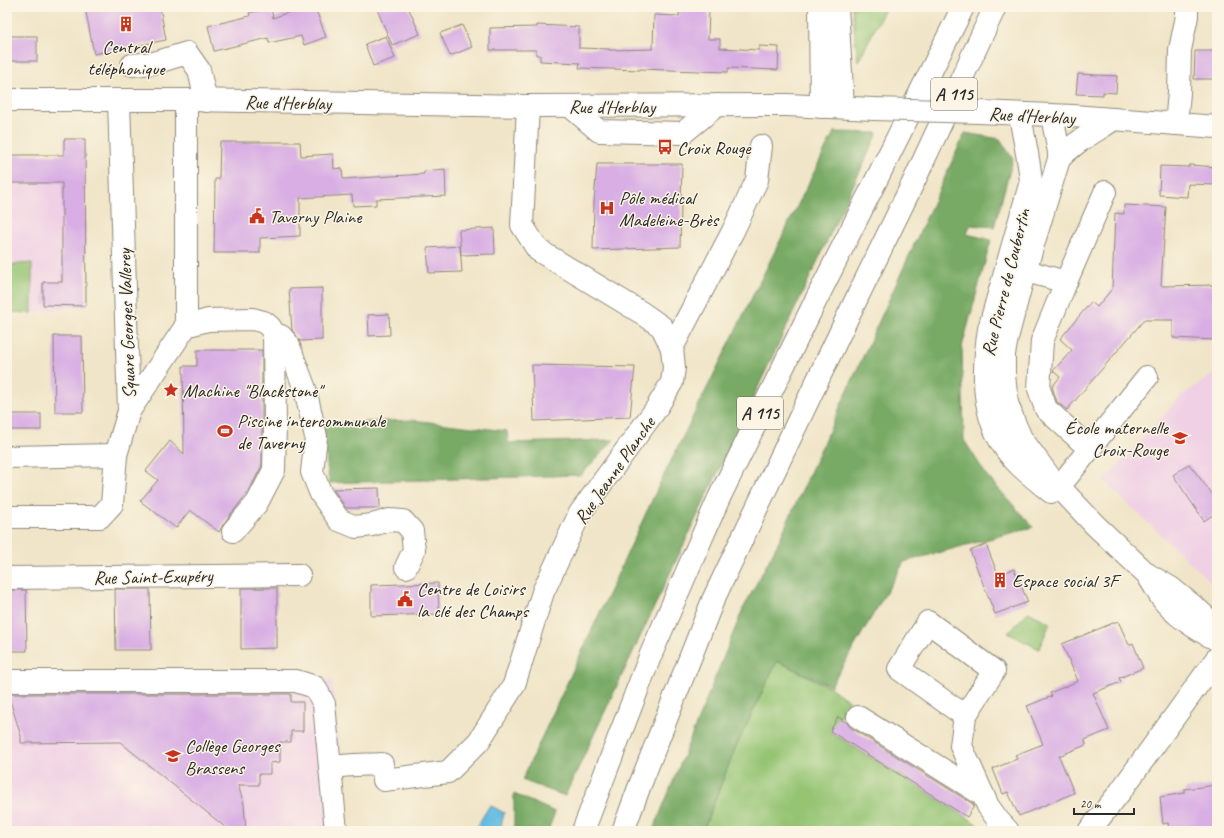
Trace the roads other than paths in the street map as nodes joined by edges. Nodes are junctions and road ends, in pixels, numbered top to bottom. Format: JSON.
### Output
{"nodes":[{"id":1,"x":820,"y":7,"type":"edge"},
{"id":2,"x":837,"y":7,"type":"edge"},
{"id":3,"x":963,"y":7,"type":"edge"},
{"id":4,"x":995,"y":7,"type":"edge"},
{"id":5,"x":1187,"y":7,"type":"edge"},
{"id":6,"x":132,"y":65,"type":"dead end"},
{"id":7,"x":7,"y":100,"type":"edge"},
{"id":8,"x":119,"y":100,"type":"junction"},
{"id":9,"x":196,"y":101,"type":"junction"},
{"id":10,"x":528,"y":106,"type":"junction"},
{"id":11,"x":821,"y":107,"type":"junction"},
{"id":12,"x":843,"y":107,"type":"junction"},
{"id":13,"x":1020,"y":114,"type":"junction"},
{"id":14,"x":1052,"y":116,"type":"junction"},
{"id":15,"x":1114,"y":120,"type":"junction"},
{"id":16,"x":1176,"y":124,"type":"junction"},
{"id":17,"x":1217,"y":127,"type":"edge"},
{"id":18,"x":761,"y":146,"type":"dead end"},
{"id":19,"x":1059,"y":159,"type":"junction"},
{"id":20,"x":1105,"y":192,"type":"dead end"},
{"id":21,"x":1016,"y":268,"type":"junction"},
{"id":22,"x":1066,"y":282,"type":"junction"},
{"id":23,"x":186,"y":326,"type":"junction"},
{"id":24,"x":274,"y":334,"type":"junction"},
{"id":25,"x":672,"y":348,"type":"junction"},
{"id":26,"x":1147,"y":378,"type":"dead end"},
{"id":27,"x":129,"y":411,"type":"junction"},
{"id":28,"x":1090,"y":448,"type":"junction"},
{"id":29,"x":116,"y":455,"type":"junction"},
{"id":30,"x":7,"y":456,"type":"edge"},
{"id":31,"x":1059,"y":487,"type":"junction"},
{"id":32,"x":7,"y":516,"type":"edge"},
{"id":33,"x":1095,"y":525,"type":"junction"},
{"id":34,"x":233,"y":531,"type":"dead end"},
{"id":35,"x":406,"y":567,"type":"dead end"},
{"id":36,"x":1147,"y":574,"type":"junction"},
{"id":37,"x":299,"y":575,"type":"dead end"},
{"id":38,"x":7,"y":578,"type":"edge"},
{"id":39,"x":1217,"y":631,"type":"edge"},
{"id":40,"x":1217,"y":639,"type":"edge"},
{"id":41,"x":1217,"y":658,"type":"edge"},
{"id":42,"x":7,"y":681,"type":"edge"},
{"id":43,"x":965,"y":716,"type":"dead end"},
{"id":44,"x":858,"y":717,"type":"dead end"},
{"id":45,"x":330,"y":768,"type":"junction"},
{"id":46,"x":983,"y":795,"type":"junction"},
{"id":47,"x":582,"y":828,"type":"edge"},
{"id":48,"x":336,"y":831,"type":"edge"},
{"id":49,"x":623,"y":831,"type":"edge"},
{"id":50,"x":1008,"y":831,"type":"edge"},
{"id":51,"x":1089,"y":831,"type":"edge"}],
"edges":[{"from":1,"to":11,"type":"main road"},
{"from":2,"to":12,"type":"main road"},
{"from":3,"to":47,"type":"main road","number":"A 115"},
{"from":4,"to":49,"type":"main road","number":"A 115"},
{"from":5,"to":16,"type":"main road"},
{"from":6,"to":9,"type":"main road"},
{"from":7,"to":8,"type":"main road","name":"Rue d'Herblay"},
{"from":8,"to":9,"type":"main road","name":"Rue d'Herblay"},
{"from":8,"to":27,"type":"main road","name":"Square Georges Vallerey"},
{"from":9,"to":10,"type":"main road","name":"Rue d'Herblay"},
{"from":9,"to":23,"type":"main road"},
{"from":10,"to":11,"type":"main road","name":"Rue d'Herblay"},
{"from":10,"to":25,"type":"main road","name":"Rue Jeanne Planche"},
{"from":11,"to":12,"type":"main road","name":"Rue d'Herblay"},
{"from":12,"to":13,"type":"main road","name":"Rue d'Herblay","bridge":true},
{"from":13,"to":14,"type":"main road","name":"Rue d'Herblay"},
{"from":13,"to":21,"type":"main road","name":"Rue Pierre de Coubertin"},
{"from":14,"to":15,"type":"main road","name":"Rue d'Herblay"},
{"from":14,"to":19,"type":"main road","name":"Rue Pierre de Coubertin"},
{"from":15,"to":16,"type":"main road","name":"Rue d'Herblay"},
{"from":15,"to":19,"type":"main road"},
{"from":16,"to":17,"type":"main road","name":"Rue d'Herblay"},
{"from":18,"to":25,"type":"main road"},
{"from":19,"to":21,"type":"main road","name":"Rue Pierre de Coubertin"},
{"from":20,"to":22,"type":"main road"},
{"from":21,"to":22,"type":"main road"},
{"from":21,"to":31,"type":"main road","name":"Rue Pierre de Coubertin"},
{"from":21,"to":33,"type":"main road","name":"Rue Pierre de Coubertin"},
{"from":22,"to":28,"type":"main road"},
{"from":23,"to":24,"type":"main road"},
{"from":23,"to":27,"type":"main road","name":"Square Georges Vallerey"},
{"from":24,"to":34,"type":"main road"},
{"from":24,"to":35,"type":"main road"},
{"from":25,"to":45,"type":"main road","name":"Rue Jeanne Planche"},
{"from":26,"to":28,"type":"main road"},
{"from":27,"to":29,"type":"main road"},
{"from":28,"to":31,"type":"main road"},
{"from":29,"to":30,"type":"main road"},
{"from":29,"to":32,"type":"main road"},
{"from":31,"to":33,"type":"main road","name":"Rue Pierre de Coubertin"},
{"from":33,"to":36,"type":"main road","name":"Rue Pierre de Coubertin"},
{"from":36,"to":39,"type":"main road","name":"Rue Pierre de Coubertin"},
{"from":36,"to":40,"type":"main road","name":"Rue Pierre de Coubertin"},
{"from":37,"to":38,"type":"main road","name":"Rue Saint-Exupéry"},
{"from":41,"to":51,"type":"main road"},
{"from":42,"to":45,"type":"main road"},
{"from":43,"to":46,"type":"main road"},
{"from":44,"to":46,"type":"main road"},
{"from":45,"to":48,"type":"main road"},
{"from":46,"to":50,"type":"main road"}]}
